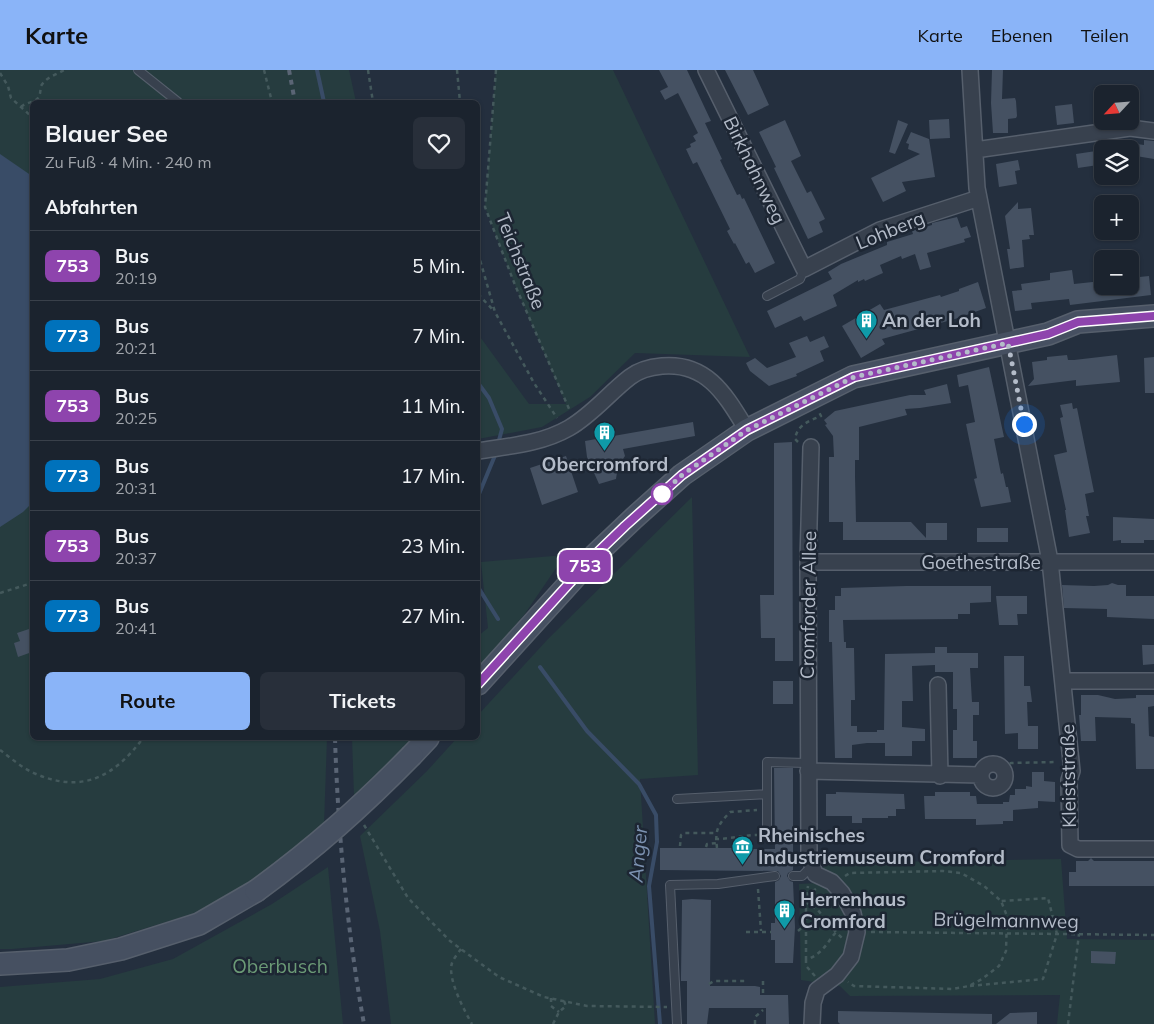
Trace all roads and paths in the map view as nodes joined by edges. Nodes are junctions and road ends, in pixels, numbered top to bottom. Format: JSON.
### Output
{"nodes":[{"id":1,"x":64,"y":70,"type":"edge"},
{"id":2,"x":138,"y":70,"type":"edge"},
{"id":3,"x":264,"y":70,"type":"edge"},
{"id":4,"x":368,"y":70,"type":"edge"},
{"id":5,"x":457,"y":70,"type":"edge"},
{"id":6,"x":496,"y":70,"type":"edge"},
{"id":7,"x":706,"y":70,"type":"edge"},
{"id":8,"x":970,"y":70,"type":"edge"},
{"id":9,"x":0,"y":74,"type":"edge"},
{"id":10,"x":33,"y":100,"type":"edge"},
{"id":11,"x":176,"y":100,"type":"edge"},
{"id":12,"x":272,"y":100,"type":"edge"},
{"id":13,"x":373,"y":100,"type":"edge"},
{"id":14,"x":460,"y":100,"type":"edge"},
{"id":15,"x":30,"y":102,"type":"edge"},
{"id":16,"x":21,"y":106,"type":"junction"},
{"id":17,"x":30,"y":115,"type":"edge"},
{"id":18,"x":1154,"y":131,"type":"edge"},
{"id":19,"x":975,"y":150,"type":"junction"},
{"id":20,"x":979,"y":198,"type":"junction"},
{"id":21,"x":480,"y":260,"type":"edge"},
{"id":22,"x":804,"y":269,"type":"junction"},
{"id":23,"x":480,"y":296,"type":"edge"},
{"id":24,"x":767,"y":296,"type":"dead end"},
{"id":25,"x":495,"y":312,"type":"junction"},
{"id":26,"x":1154,"y":316,"type":"edge"},
{"id":27,"x":1154,"y":328,"type":"edge"},
{"id":28,"x":1048,"y":334,"type":"junction"},
{"id":29,"x":1008,"y":343,"type":"junction"},
{"id":30,"x":819,"y":412,"type":"dead end"},
{"id":31,"x":571,"y":426,"type":"junction"},
{"id":32,"x":747,"y":430,"type":"junction"},
{"id":33,"x":811,"y":447,"type":"joint"},
{"id":34,"x":481,"y":453,"type":"edge"},
{"id":35,"x":808,"y":562,"type":"junction"},
{"id":36,"x":1050,"y":562,"type":"junction"},
{"id":37,"x":1154,"y":562,"type":"edge"},
{"id":38,"x":30,"y":584,"type":"edge"},
{"id":39,"x":0,"y":593,"type":"edge"},
{"id":40,"x":1063,"y":681,"type":"junction"},
{"id":41,"x":1154,"y":681,"type":"edge"},
{"id":42,"x":480,"y":682,"type":"edge"},
{"id":43,"x":938,"y":685,"type":"dead end"},
{"id":44,"x":142,"y":740,"type":"edge"},
{"id":45,"x":426,"y":740,"type":"edge"},
{"id":46,"x":0,"y":750,"type":"edge"},
{"id":47,"x":1071,"y":762,"type":"junction"},
{"id":48,"x":808,"y":767,"type":"junction"},
{"id":49,"x":1003,"y":768,"type":"joint"},
{"id":50,"x":940,"y":776,"type":"junction"},
{"id":51,"x":767,"y":794,"type":"junction"},
{"id":52,"x":677,"y":799,"type":"dead end"},
{"id":53,"x":768,"y":810,"type":"junction"},
{"id":54,"x":363,"y":823,"type":"dead end"},
{"id":55,"x":715,"y":833,"type":"junction"},
{"id":56,"x":768,"y":835,"type":"joint"},
{"id":57,"x":715,"y":839,"type":"junction"},
{"id":58,"x":717,"y":843,"type":"junction"},
{"id":59,"x":680,"y":846,"type":"dead end"},
{"id":60,"x":706,"y":847,"type":"dead end"},
{"id":61,"x":717,"y":848,"type":"dead end"},
{"id":62,"x":1154,"y":849,"type":"edge"},
{"id":63,"x":775,"y":876,"type":"dead end"},
{"id":64,"x":793,"y":876,"type":"dead end"},
{"id":65,"x":819,"y":878,"type":"junction"},
{"id":66,"x":757,"y":879,"type":"junction"},
{"id":67,"x":806,"y":899,"type":"junction"},
{"id":68,"x":1001,"y":901,"type":"junction"},
{"id":69,"x":846,"y":919,"type":"dead end"},
{"id":70,"x":806,"y":923,"type":"junction"},
{"id":71,"x":761,"y":931,"type":"junction"},
{"id":72,"x":836,"y":931,"type":"junction"},
{"id":73,"x":746,"y":932,"type":"dead end"},
{"id":74,"x":771,"y":932,"type":"dead end"},
{"id":75,"x":798,"y":932,"type":"dead end"},
{"id":76,"x":857,"y":932,"type":"junction"},
{"id":77,"x":1006,"y":934,"type":"junction"},
{"id":78,"x":1057,"y":934,"type":"junction"},
{"id":79,"x":1079,"y":934,"type":"junction"},
{"id":80,"x":1154,"y":935,"type":"edge"},
{"id":81,"x":461,"y":949,"type":"junction"},
{"id":82,"x":806,"y":963,"type":"junction"},
{"id":83,"x":0,"y":964,"type":"edge"},
{"id":84,"x":831,"y":979,"type":"junction"},
{"id":85,"x":746,"y":981,"type":"dead end"},
{"id":86,"x":763,"y":981,"type":"dead end"},
{"id":87,"x":709,"y":984,"type":"dead end"},
{"id":88,"x":969,"y":986,"type":"junction"},
{"id":89,"x":763,"y":994,"type":"dead end"},
{"id":90,"x":551,"y":998,"type":"junction"},
{"id":91,"x":563,"y":1001,"type":"junction"},
{"id":92,"x":665,"y":1007,"type":"dead end"},
{"id":93,"x":763,"y":1010,"type":"dead end"},
{"id":94,"x":559,"y":1012,"type":"junction"},
{"id":95,"x":1069,"y":1023,"type":"edge"},
{"id":96,"x":472,"y":1024,"type":"edge"},
{"id":97,"x":553,"y":1024,"type":"edge"},
{"id":98,"x":677,"y":1024,"type":"edge"},
{"id":99,"x":755,"y":1024,"type":"edge"},
{"id":100,"x":812,"y":1024,"type":"edge"}],
"edges":[{"from":1,"to":10,"type":"path"},
{"from":2,"to":11,"type":"lane"},
{"from":3,"to":12,"type":"path"},
{"from":4,"to":13,"type":"path"},
{"from":5,"to":14,"type":"path"},
{"from":6,"to":31,"type":"path","name":"Teichstraße"},
{"from":7,"to":22,"type":"street","name":"Birkhahnweg"},
{"from":8,"to":19,"type":"street"},
{"from":9,"to":16,"type":"path"},
{"from":15,"to":16,"type":"path"},
{"from":16,"to":17,"type":"path"},
{"from":18,"to":19,"type":"street"},
{"from":19,"to":20,"type":"street"},
{"from":20,"to":22,"type":"street","name":"Lohberg"},
{"from":20,"to":29,"type":"street"},
{"from":21,"to":25,"type":"path"},
{"from":22,"to":24,"type":"lane"},
{"from":23,"to":25,"type":"path"},
{"from":25,"to":31,"type":"path"},
{"from":26,"to":28,"type":"main road"},
{"from":27,"to":28,"type":"main road"},
{"from":28,"to":29,"type":"main road"},
{"from":29,"to":32,"type":"main road"},
{"from":29,"to":36,"type":"street","name":"Kleiststraße"},
{"from":30,"to":33,"type":"path"},
{"from":31,"to":32,"type":"street"},
{"from":31,"to":34,"type":"street"},
{"from":32,"to":42,"type":"main road"},
{"from":33,"to":35,"type":"street","name":"Cromforder Allee"},
{"from":35,"to":36,"type":"street","name":"Goethestraße"},
{"from":35,"to":48,"type":"street","name":"Cromforder Allee"},
{"from":36,"to":37,"type":"street","name":"Goethestraße"},
{"from":36,"to":40,"type":"street","name":"Kleiststraße"},
{"from":38,"to":39,"type":"path"},
{"from":40,"to":41,"type":"street"},
{"from":40,"to":47,"type":"street","name":"Kleiststraße"},
{"from":43,"to":50,"type":"street"},
{"from":44,"to":46,"type":"path"},
{"from":45,"to":83,"type":"main road","bridge":true},
{"from":47,"to":49,"type":"path"},
{"from":47,"to":62,"type":"street","name":"Kleiststraße"},
{"from":48,"to":50,"type":"street"},
{"from":48,"to":51,"type":"lane"},
{"from":48,"to":65,"type":"street","name":"Cromforder Allee"},
{"from":49,"to":50,"type":"street"},
{"from":51,"to":52,"type":"lane"},
{"from":51,"to":53,"type":"lane"},
{"from":53,"to":55,"type":"path"},
{"from":53,"to":56,"type":"lane"},
{"from":54,"to":81,"type":"path"},
{"from":55,"to":57,"type":"path"},
{"from":55,"to":59,"type":"path"},
{"from":56,"to":57,"type":"path"},
{"from":57,"to":58,"type":"path"},
{"from":58,"to":60,"type":"path"},
{"from":58,"to":61,"type":"path"},
{"from":63,"to":66,"type":"lane"},
{"from":64,"to":65,"type":"lane"},
{"from":65,"to":67,"type":"path"},
{"from":65,"to":67,"type":"path"},
{"from":65,"to":68,"type":"path"},
{"from":65,"to":76,"type":"street","name":"Cromforder Allee"},
{"from":66,"to":71,"type":"path"},
{"from":66,"to":98,"type":"lane"},
{"from":67,"to":70,"type":"path"},
{"from":67,"to":72,"type":"path"},
{"from":68,"to":77,"type":"path"},
{"from":68,"to":78,"type":"path"},
{"from":69,"to":72,"type":"path"},
{"from":70,"to":75,"type":"path"},
{"from":70,"to":82,"type":"path"},
{"from":71,"to":73,"type":"path"},
{"from":71,"to":74,"type":"path"},
{"from":72,"to":82,"type":"path"},
{"from":76,"to":77,"type":"path","name":"Brügelmannweg"},
{"from":76,"to":84,"type":"street","name":"Cromforder Allee"},
{"from":77,"to":78,"type":"path","name":"Brügelmannweg"},
{"from":77,"to":88,"type":"path"},
{"from":78,"to":79,"type":"path","name":"Brügelmannweg"},
{"from":78,"to":88,"type":"path"},
{"from":79,"to":80,"type":"path","name":"Brügelmannweg"},
{"from":79,"to":95,"type":"path"},
{"from":81,"to":90,"type":"path"},
{"from":81,"to":96,"type":"path"},
{"from":82,"to":84,"type":"path"},
{"from":84,"to":88,"type":"path"},
{"from":84,"to":100,"type":"street","name":"Cromforder Allee"},
{"from":85,"to":87,"type":"path"},
{"from":86,"to":89,"type":"path"},
{"from":90,"to":91,"type":"path"},
{"from":90,"to":94,"type":"path"},
{"from":91,"to":92,"type":"path"},
{"from":91,"to":94,"type":"path"},
{"from":93,"to":99,"type":"path"},
{"from":94,"to":97,"type":"path"}]}
